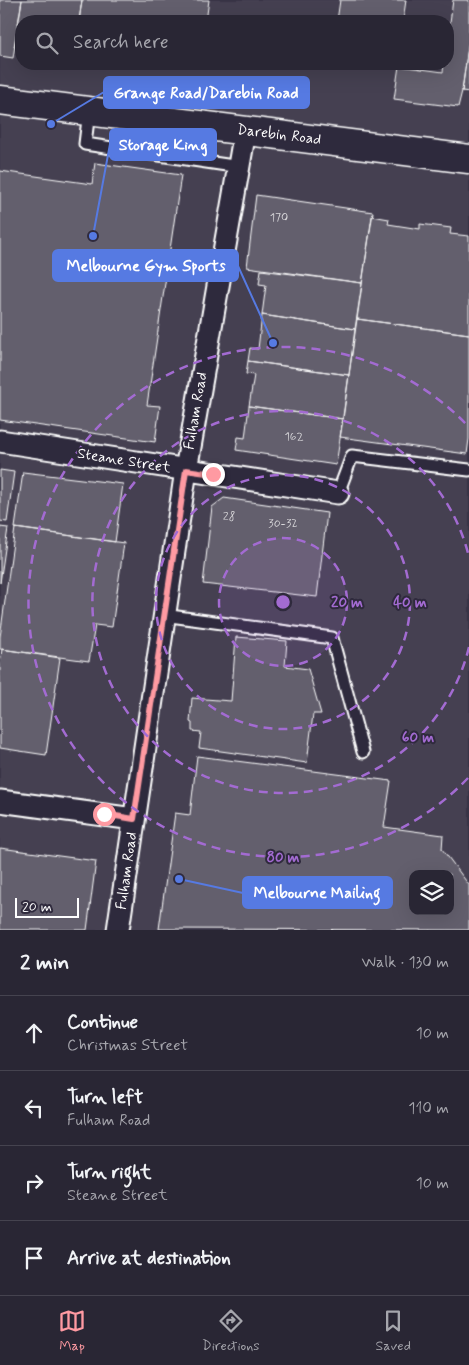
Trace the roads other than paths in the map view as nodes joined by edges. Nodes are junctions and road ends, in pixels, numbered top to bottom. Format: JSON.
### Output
{"nodes":[{"id":1,"x":0,"y":100,"type":"edge"},
{"id":2,"x":89,"y":111,"type":"junction"},
{"id":3,"x":246,"y":131,"type":"junction"},
{"id":4,"x":469,"y":159,"type":"edge"},
{"id":5,"x":240,"y":167,"type":"junction"},
{"id":6,"x":0,"y":441,"type":"edge"},
{"id":7,"x":186,"y":470,"type":"junction"},
{"id":8,"x":469,"y":470,"type":"edge"},
{"id":9,"x":338,"y":492,"type":"joint"},
{"id":10,"x":163,"y":616,"type":"junction"},
{"id":11,"x":363,"y":752,"type":"dead end"},
{"id":12,"x":0,"y":801,"type":"edge"},
{"id":13,"x":134,"y":819,"type":"junction"},
{"id":14,"x":118,"y":930,"type":"edge"}],
"edges":[{"from":1,"to":2,"type":"main road","name":"Darebin Road"},
{"from":2,"to":3,"type":"main road","name":"Darebin Road"},
{"from":2,"to":5,"type":"lane"},
{"from":3,"to":4,"type":"main road","name":"Darebin Road"},
{"from":3,"to":5,"type":"street","name":"Fulham Road"},
{"from":5,"to":7,"type":"street","name":"Fulham Road"},
{"from":6,"to":7,"type":"street","name":"Steane Street"},
{"from":7,"to":9,"type":"street","name":"Steane Street"},
{"from":7,"to":10,"type":"street","name":"Fulham Road"},
{"from":8,"to":9,"type":"lane"},
{"from":10,"to":11,"type":"lane"},
{"from":10,"to":13,"type":"street","name":"Fulham Road"},
{"from":12,"to":13,"type":"street"},
{"from":13,"to":14,"type":"street","name":"Fulham Road"}]}
